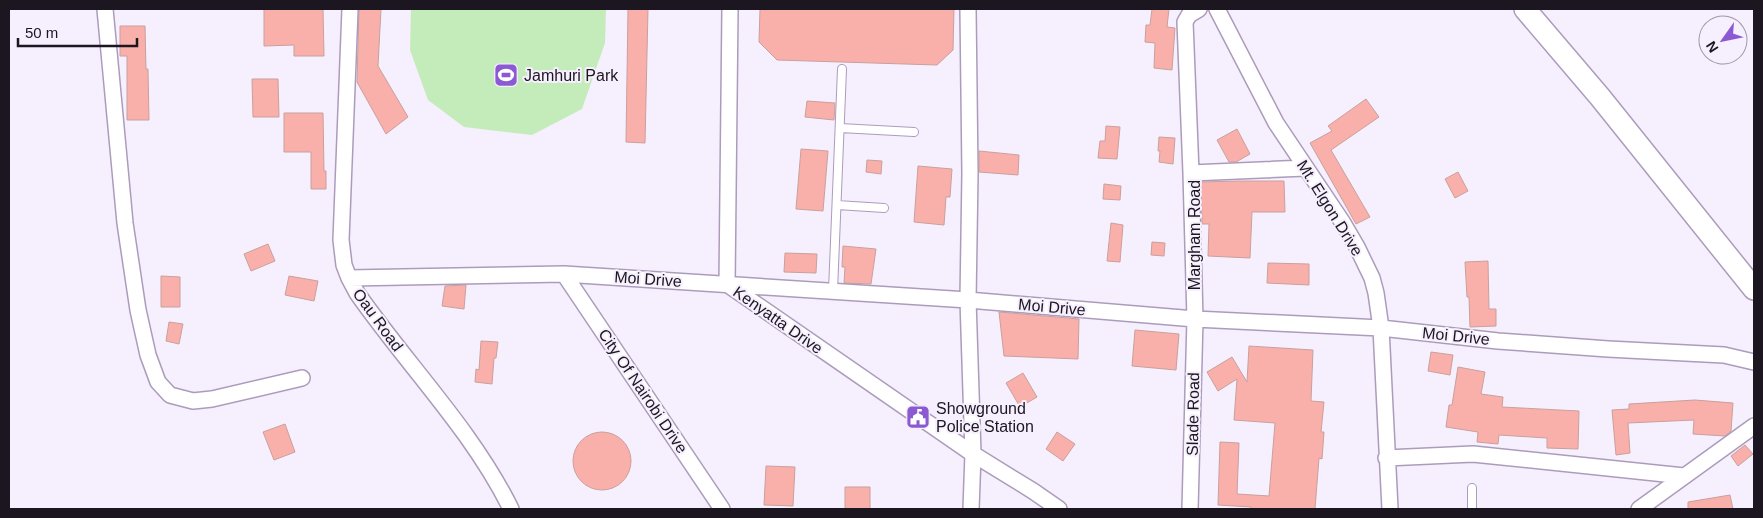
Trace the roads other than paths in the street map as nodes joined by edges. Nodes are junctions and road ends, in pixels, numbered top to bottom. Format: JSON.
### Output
{"nodes":[{"id":1,"x":105,"y":9,"type":"edge"},
{"id":2,"x":350,"y":9,"type":"edge"},
{"id":3,"x":730,"y":9,"type":"edge"},
{"id":4,"x":968,"y":9,"type":"edge"},
{"id":5,"x":1199,"y":9,"type":"edge"},
{"id":6,"x":1217,"y":9,"type":"edge"},
{"id":7,"x":1526,"y":9,"type":"edge"},
{"id":8,"x":842,"y":69,"type":"dead end"},
{"id":9,"x":840,"y":128,"type":"junction"},
{"id":10,"x":914,"y":132,"type":"dead end"},
{"id":11,"x":1305,"y":168,"type":"junction"},
{"id":12,"x":1191,"y":173,"type":"junction"},
{"id":13,"x":836,"y":205,"type":"junction"},
{"id":14,"x":884,"y":208,"type":"dead end"},
{"id":15,"x":564,"y":274,"type":"junction"},
{"id":16,"x":349,"y":278,"type":"junction"},
{"id":17,"x":727,"y":284,"type":"junction"},
{"id":18,"x":1754,"y":289,"type":"edge"},
{"id":19,"x":833,"y":291,"type":"junction"},
{"id":20,"x":968,"y":300,"type":"junction"},
{"id":21,"x":1195,"y":319,"type":"junction"},
{"id":22,"x":1381,"y":328,"type":"junction"},
{"id":23,"x":1754,"y":362,"type":"edge"},
{"id":24,"x":302,"y":378,"type":"dead end"},
{"id":25,"x":1754,"y":426,"type":"edge"},
{"id":26,"x":973,"y":454,"type":"junction"},
{"id":27,"x":1386,"y":458,"type":"junction"},
{"id":28,"x":1684,"y":476,"type":"junction"},
{"id":29,"x":1472,"y":488,"type":"dead end"},
{"id":30,"x":511,"y":509,"type":"edge"},
{"id":31,"x":722,"y":509,"type":"edge"},
{"id":32,"x":971,"y":509,"type":"edge"},
{"id":33,"x":1059,"y":509,"type":"edge"},
{"id":34,"x":1190,"y":509,"type":"edge"},
{"id":35,"x":1390,"y":509,"type":"edge"},
{"id":36,"x":1472,"y":509,"type":"edge"},
{"id":37,"x":1639,"y":509,"type":"edge"}],
"edges":[{"from":1,"to":24,"type":"street"},
{"from":2,"to":16,"type":"street","name":"Oau Road"},
{"from":3,"to":17,"type":"street","name":"Kenyatta Drive"},
{"from":4,"to":20,"type":"street"},
{"from":5,"to":12,"type":"street"},
{"from":6,"to":11,"type":"street","name":"Mt. Elgon Drive"},
{"from":7,"to":18,"type":"street"},
{"from":8,"to":9,"type":"lane"},
{"from":9,"to":10,"type":"lane"},
{"from":9,"to":13,"type":"lane"},
{"from":11,"to":12,"type":"street","name":"Margham Road"},
{"from":11,"to":22,"type":"street","name":"Mt. Elgon Drive"},
{"from":12,"to":21,"type":"street","name":"Margham Road"},
{"from":13,"to":14,"type":"lane"},
{"from":13,"to":19,"type":"lane"},
{"from":15,"to":16,"type":"street","name":"Moi Drive"},
{"from":15,"to":17,"type":"street","name":"Moi Drive"},
{"from":15,"to":31,"type":"street","name":"City Of Nairobi Drive"},
{"from":16,"to":30,"type":"street","name":"Oau Road"},
{"from":17,"to":19,"type":"street","name":"Moi Drive"},
{"from":17,"to":26,"type":"street","name":"Kenyatta Drive"},
{"from":19,"to":20,"type":"street","name":"Moi Drive"},
{"from":20,"to":21,"type":"street","name":"Moi Drive"},
{"from":20,"to":26,"type":"street"},
{"from":21,"to":22,"type":"street","name":"Moi Drive"},
{"from":21,"to":34,"type":"street","name":"Slade Road"},
{"from":22,"to":23,"type":"street","name":"Moi Drive"},
{"from":22,"to":27,"type":"street","name":"Mt. Elgon Drive"},
{"from":25,"to":28,"type":"street"},
{"from":26,"to":32,"type":"street"},
{"from":26,"to":33,"type":"street","name":"Kenyatta Drive"},
{"from":27,"to":28,"type":"street"},
{"from":27,"to":35,"type":"street","name":"Mt. Elgon Drive"},
{"from":28,"to":37,"type":"street"},
{"from":29,"to":36,"type":"lane"}]}
